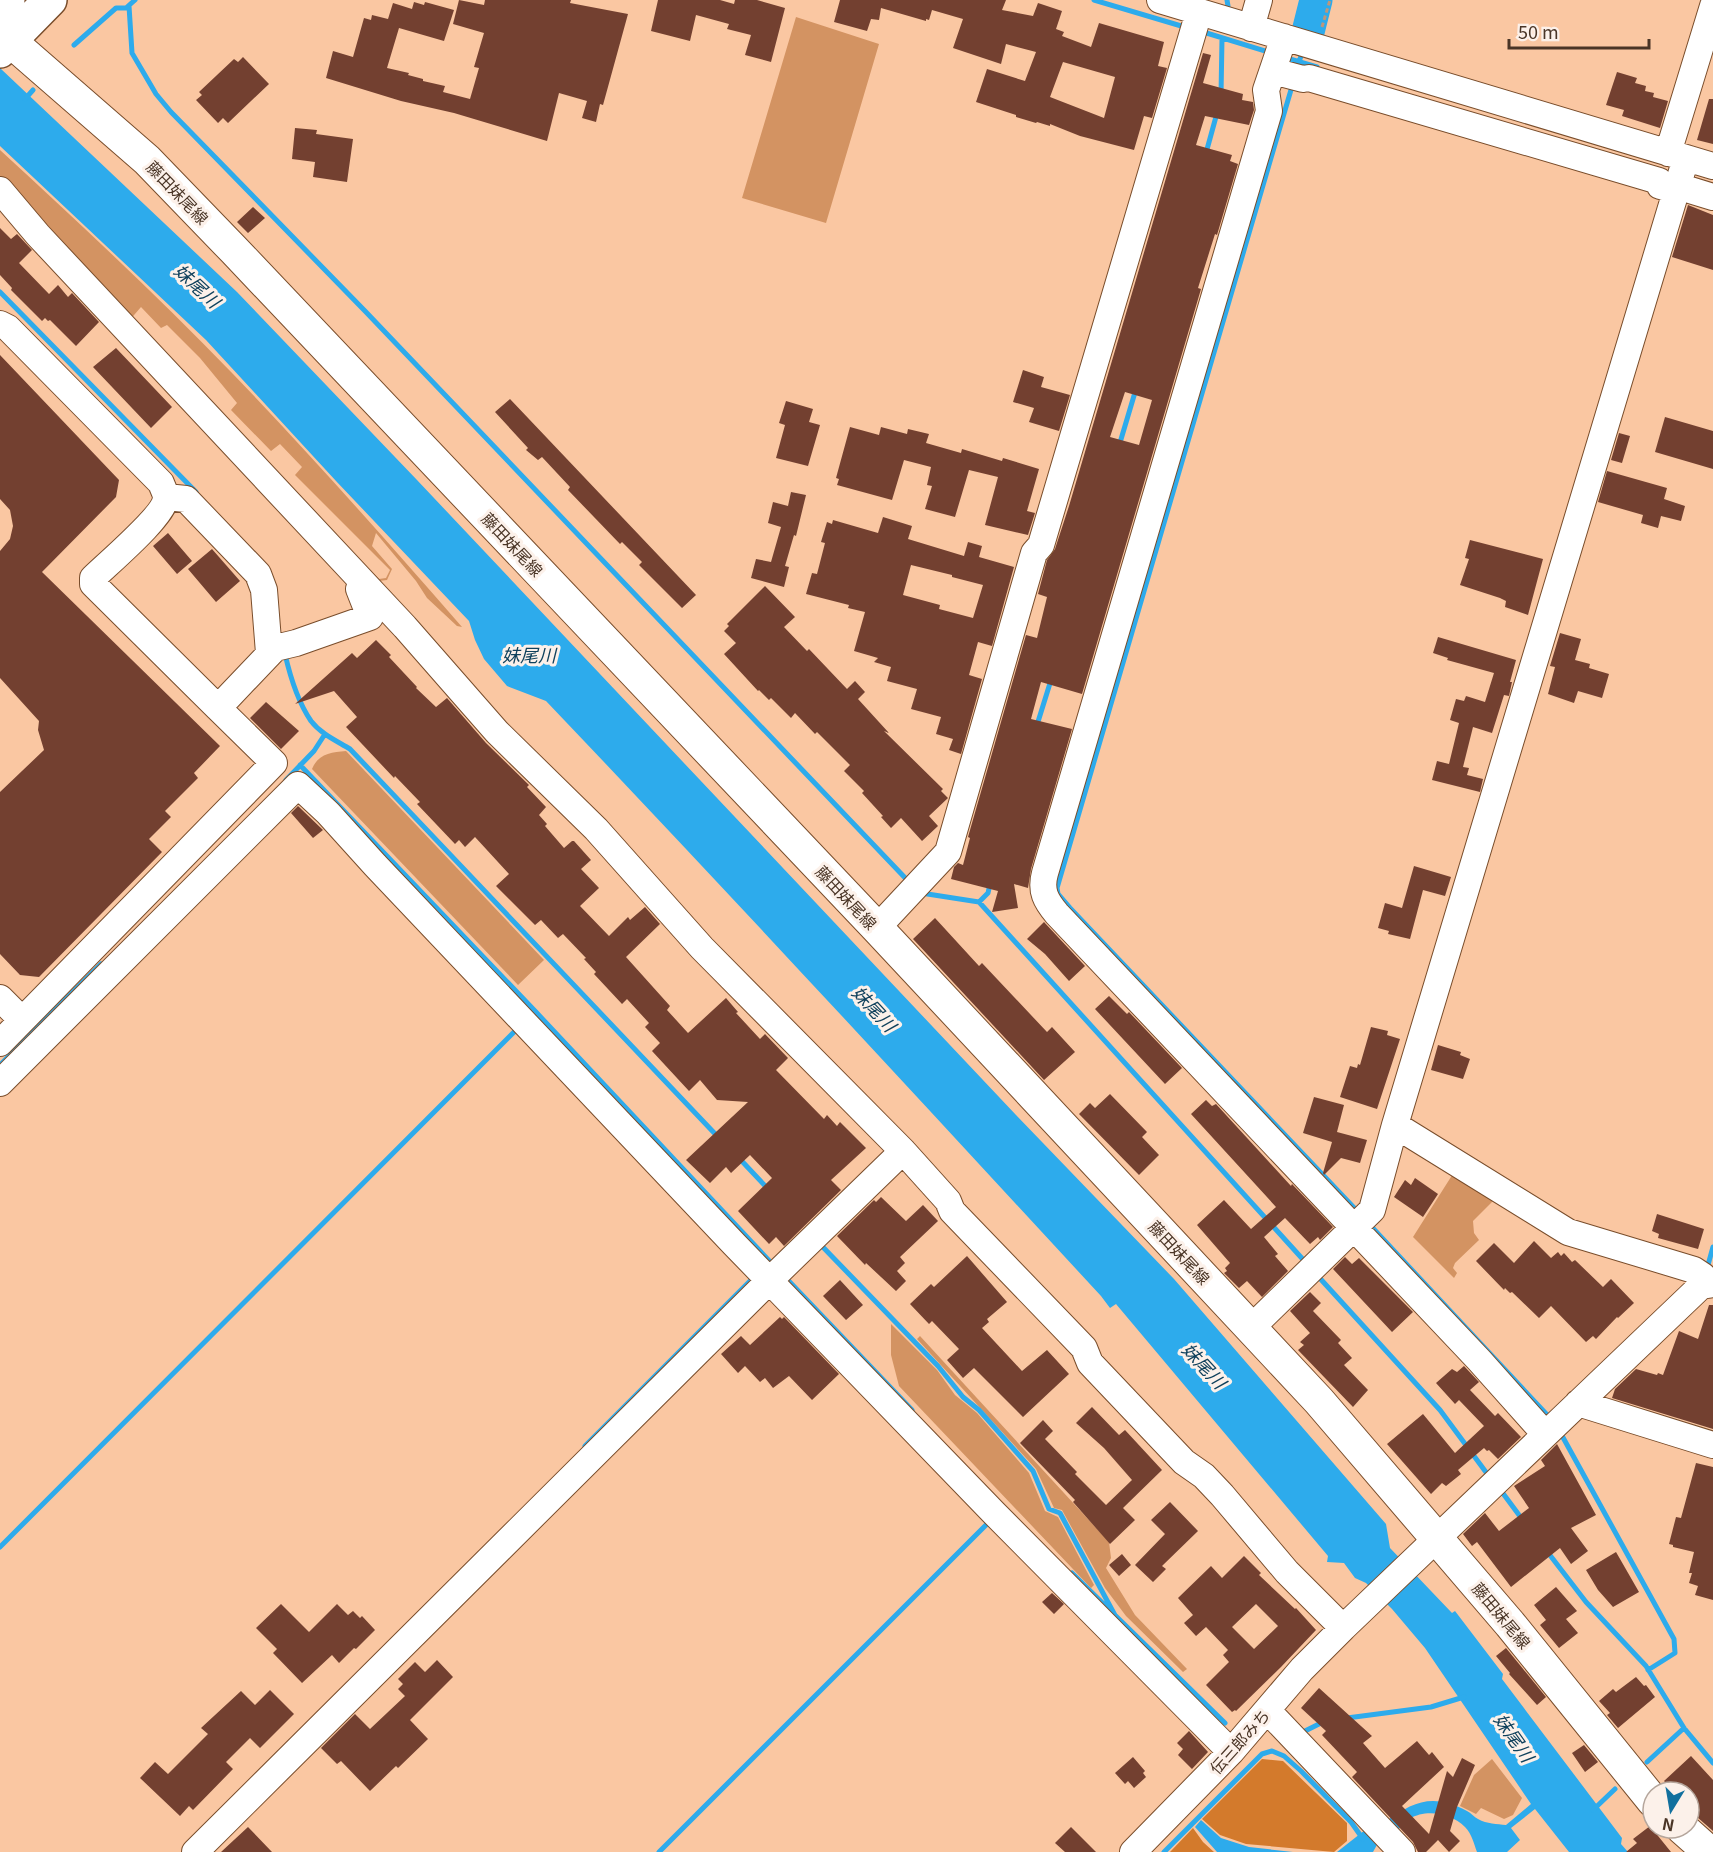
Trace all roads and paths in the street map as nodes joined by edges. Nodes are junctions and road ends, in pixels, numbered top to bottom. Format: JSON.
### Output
{"nodes":[{"id":1,"x":8,"y":0,"type":"edge"},
{"id":2,"x":50,"y":0,"type":"edge"},
{"id":3,"x":1160,"y":0,"type":"edge"},
{"id":4,"x":1259,"y":0,"type":"edge"},
{"id":5,"x":1330,"y":0,"type":"edge"},
{"id":6,"x":1713,"y":6,"type":"edge"},
{"id":7,"x":0,"y":8,"type":"edge"},
{"id":8,"x":1195,"y":24,"type":"junction"},
{"id":9,"x":1251,"y":27,"type":"junction"},
{"id":10,"x":3,"y":43,"type":"edge"},
{"id":11,"x":1317,"y":48,"type":"junction"},
{"id":12,"x":1284,"y":62,"type":"junction"},
{"id":13,"x":1713,"y":166,"type":"edge"},
{"id":14,"x":1675,"y":176,"type":"junction"},
{"id":15,"x":0,"y":190,"type":"edge"},
{"id":16,"x":1713,"y":197,"type":"edge"},
{"id":17,"x":0,"y":324,"type":"edge"},
{"id":18,"x":166,"y":497,"type":"junction"},
{"id":19,"x":362,"y":581,"type":"junction"},
{"id":20,"x":370,"y":617,"type":"junction"},
{"id":21,"x":405,"y":627,"type":"junction"},
{"id":22,"x":280,"y":648,"type":"junction"},
{"id":23,"x":218,"y":708,"type":"junction"},
{"id":24,"x":286,"y":776,"type":"junction"},
{"id":25,"x":877,"y":928,"type":"junction"},
{"id":26,"x":0,"y":998,"type":"edge"},
{"id":27,"x":22,"y":1020,"type":"junction"},
{"id":28,"x":0,"y":1043,"type":"edge"},
{"id":29,"x":0,"y":1083,"type":"edge"},
{"id":30,"x":1395,"y":1125,"type":"junction"},
{"id":31,"x":903,"y":1151,"type":"junction"},
{"id":32,"x":1361,"y":1222,"type":"junction"},
{"id":33,"x":771,"y":1272,"type":"junction"},
{"id":34,"x":1704,"y":1279,"type":"edge"},
{"id":35,"x":1251,"y":1328,"type":"junction"},
{"id":36,"x":1558,"y":1422,"type":"junction"},
{"id":37,"x":1713,"y":1445,"type":"edge"},
{"id":38,"x":1427,"y":1548,"type":"junction"},
{"id":39,"x":1343,"y":1628,"type":"junction"},
{"id":40,"x":1267,"y":1710,"type":"junction"},
{"id":41,"x":1231,"y":1752,"type":"junction"},
{"id":42,"x":1641,"y":1786,"type":"edge"},
{"id":43,"x":1695,"y":1840,"type":"edge"},
{"id":44,"x":195,"y":1852,"type":"edge"},
{"id":45,"x":1133,"y":1852,"type":"edge"},
{"id":46,"x":1402,"y":1852,"type":"edge"},
{"id":47,"x":1708,"y":1852,"type":"edge"}],
"edges":[{"from":1,"to":7,"type":"highway"},
{"from":2,"to":10,"type":"highway"},
{"from":3,"to":8,"type":"street"},
{"from":4,"to":9,"type":"street"},
{"from":5,"to":11,"type":"path"},
{"from":6,"to":14,"type":"street"},
{"from":8,"to":9,"type":"street"},
{"from":8,"to":25,"type":"street"},
{"from":9,"to":12,"type":"street"},
{"from":10,"to":25,"type":"main road","name":"藤田妹尾線"},
{"from":11,"to":12,"type":"street"},
{"from":11,"to":14,"type":"street"},
{"from":12,"to":14,"type":"street"},
{"from":12,"to":32,"type":"street"},
{"from":13,"to":14,"type":"street"},
{"from":14,"to":16,"type":"street"},
{"from":14,"to":30,"type":"street"},
{"from":15,"to":19,"type":"street"},
{"from":17,"to":18,"type":"street"},
{"from":18,"to":22,"type":"street"},
{"from":18,"to":23,"type":"street"},
{"from":19,"to":20,"type":"street"},
{"from":19,"to":21,"type":"street"},
{"from":20,"to":21,"type":"street"},
{"from":20,"to":22,"type":"street"},
{"from":21,"to":31,"type":"street"},
{"from":22,"to":23,"type":"street"},
{"from":23,"to":24,"type":"street"},
{"from":24,"to":27,"type":"street"},
{"from":24,"to":29,"type":"street"},
{"from":24,"to":33,"type":"street"},
{"from":25,"to":35,"type":"main road","name":"藤田妹尾線"},
{"from":26,"to":27,"type":"street"},
{"from":27,"to":28,"type":"street"},
{"from":30,"to":32,"type":"street"},
{"from":30,"to":34,"type":"street"},
{"from":31,"to":33,"type":"street"},
{"from":31,"to":39,"type":"street"},
{"from":32,"to":35,"type":"street"},
{"from":32,"to":36,"type":"street"},
{"from":33,"to":41,"type":"street"},
{"from":33,"to":44,"type":"street"},
{"from":34,"to":36,"type":"street","name":"伝三郎みち"},
{"from":35,"to":38,"type":"main road","name":"藤田妹尾線"},
{"from":36,"to":37,"type":"street"},
{"from":36,"to":38,"type":"street","name":"伝三郎みち"},
{"from":38,"to":39,"type":"street","name":"伝三郎みち"},
{"from":38,"to":42,"type":"main road","name":"藤田妹尾線"},
{"from":39,"to":40,"type":"street","name":"伝三郎みち"},
{"from":40,"to":41,"type":"street","name":"伝三郎みち"},
{"from":40,"to":46,"type":"street"},
{"from":41,"to":45,"type":"street","name":"伝三郎みち"},
{"from":43,"to":47,"type":"main road"}]}
